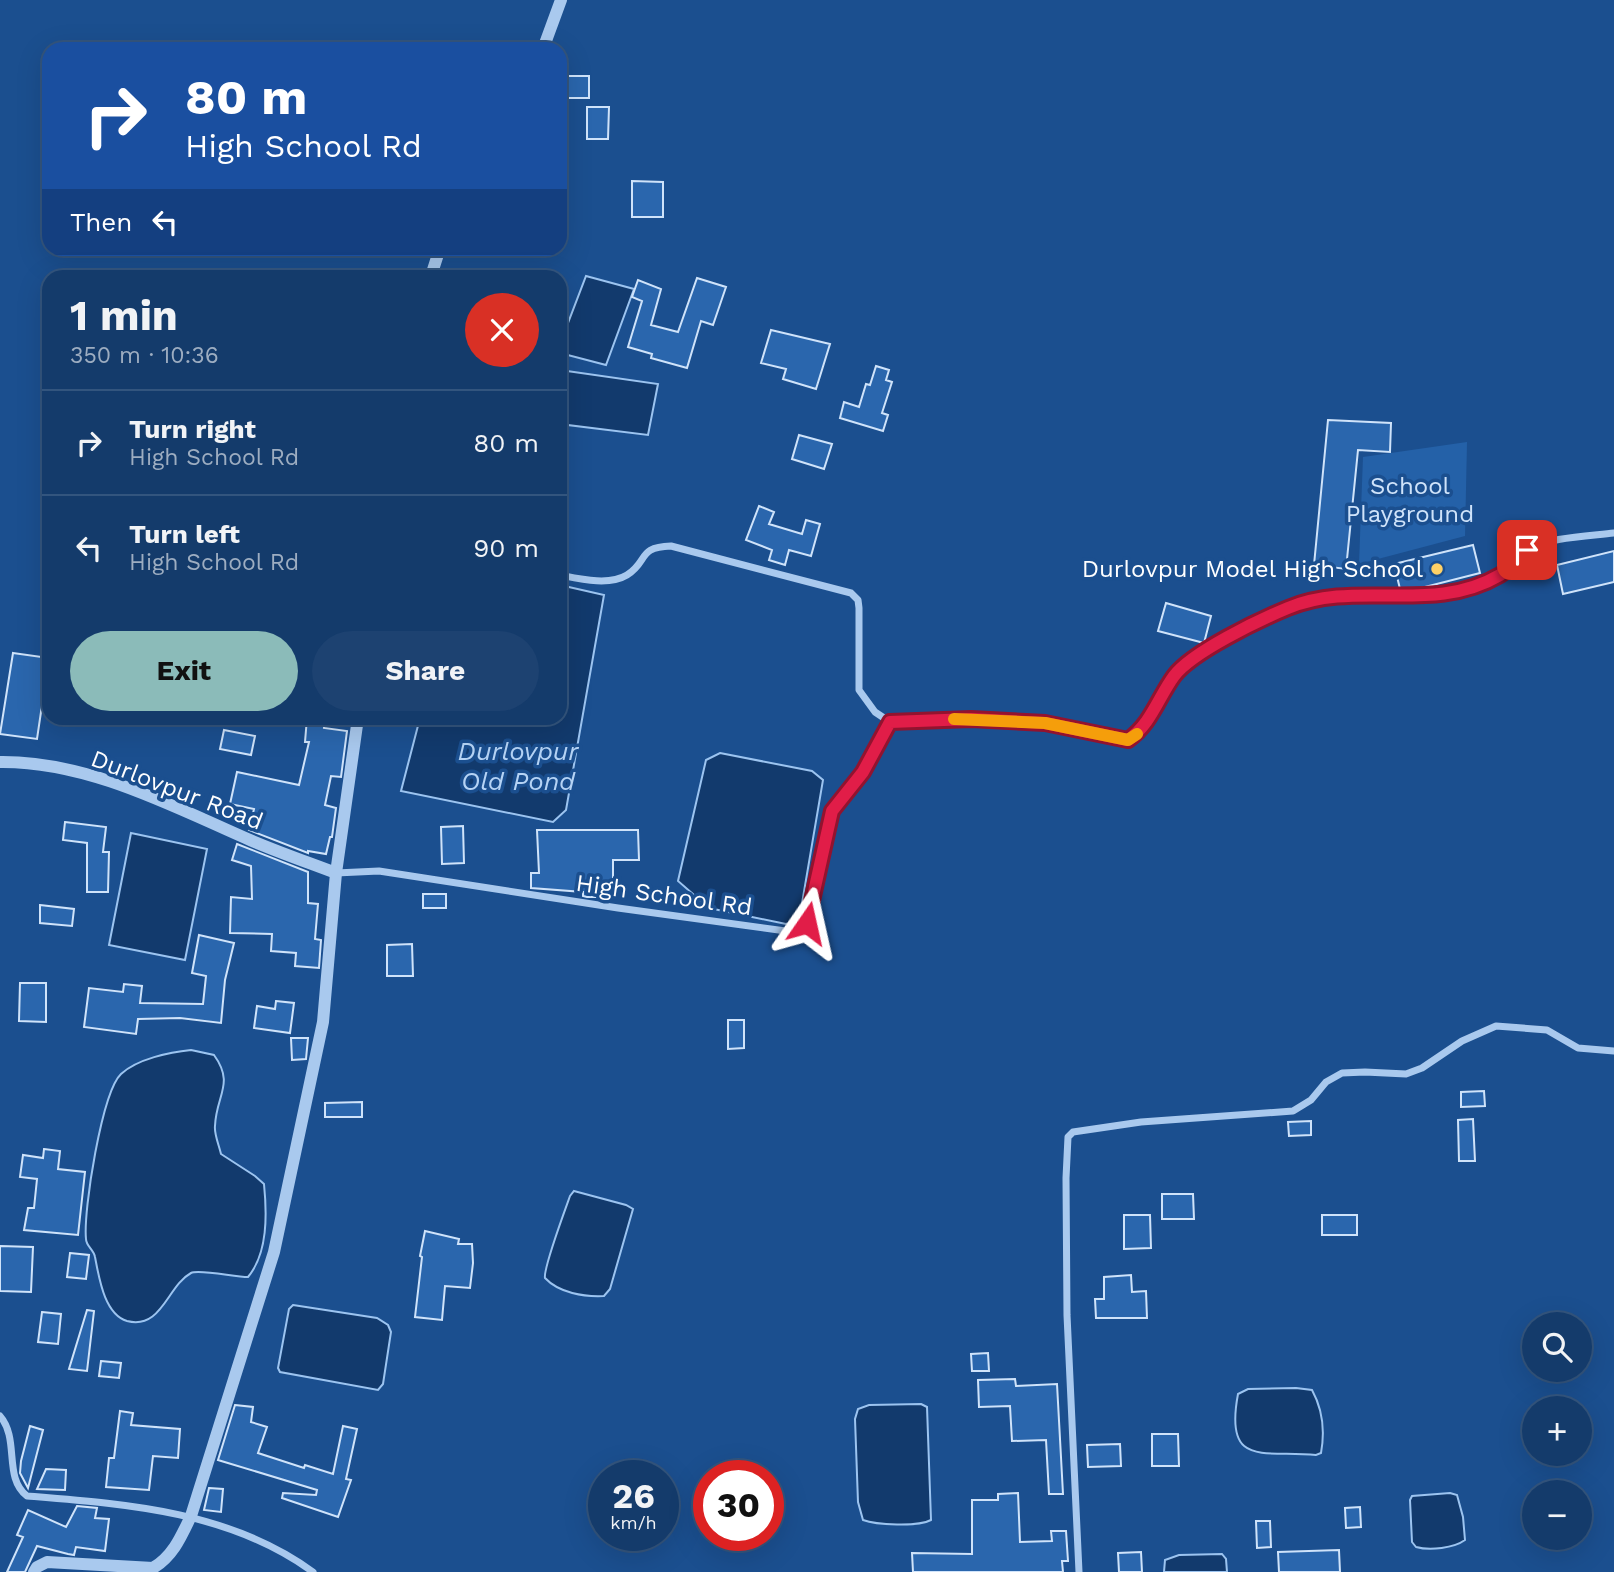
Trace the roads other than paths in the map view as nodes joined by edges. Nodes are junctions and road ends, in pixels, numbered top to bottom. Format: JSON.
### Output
{"nodes":[{"id":1,"x":561,"y":0,"type":"edge"},
{"id":2,"x":545,"y":42,"type":"edge"},
{"id":3,"x":1614,"y":533,"type":"edge"},
{"id":4,"x":567,"y":576,"type":"edge"},
{"id":5,"x":890,"y":722,"type":"junction"},
{"id":6,"x":357,"y":725,"type":"edge"},
{"id":7,"x":0,"y":762,"type":"edge"},
{"id":8,"x":336,"y":873,"type":"junction"},
{"id":9,"x":1614,"y":1051,"type":"edge"},
{"id":10,"x":0,"y":1416,"type":"edge"},
{"id":11,"x":191,"y":1516,"type":"junction"},
{"id":12,"x":34,"y":1572,"type":"edge"},
{"id":13,"x":313,"y":1572,"type":"edge"},
{"id":14,"x":1079,"y":1572,"type":"edge"}],
"edges":[{"from":1,"to":2,"type":"street"},
{"from":3,"to":5,"type":"street"},
{"from":4,"to":5,"type":"street"},
{"from":5,"to":8,"type":"street","name":"High School Rd"},
{"from":6,"to":8,"type":"street"},
{"from":7,"to":8,"type":"street","name":"Durlovpur Road"},
{"from":8,"to":11,"type":"street"},
{"from":9,"to":14,"type":"street"},
{"from":10,"to":11,"type":"street"},
{"from":11,"to":12,"type":"street"},
{"from":11,"to":13,"type":"street"}]}
